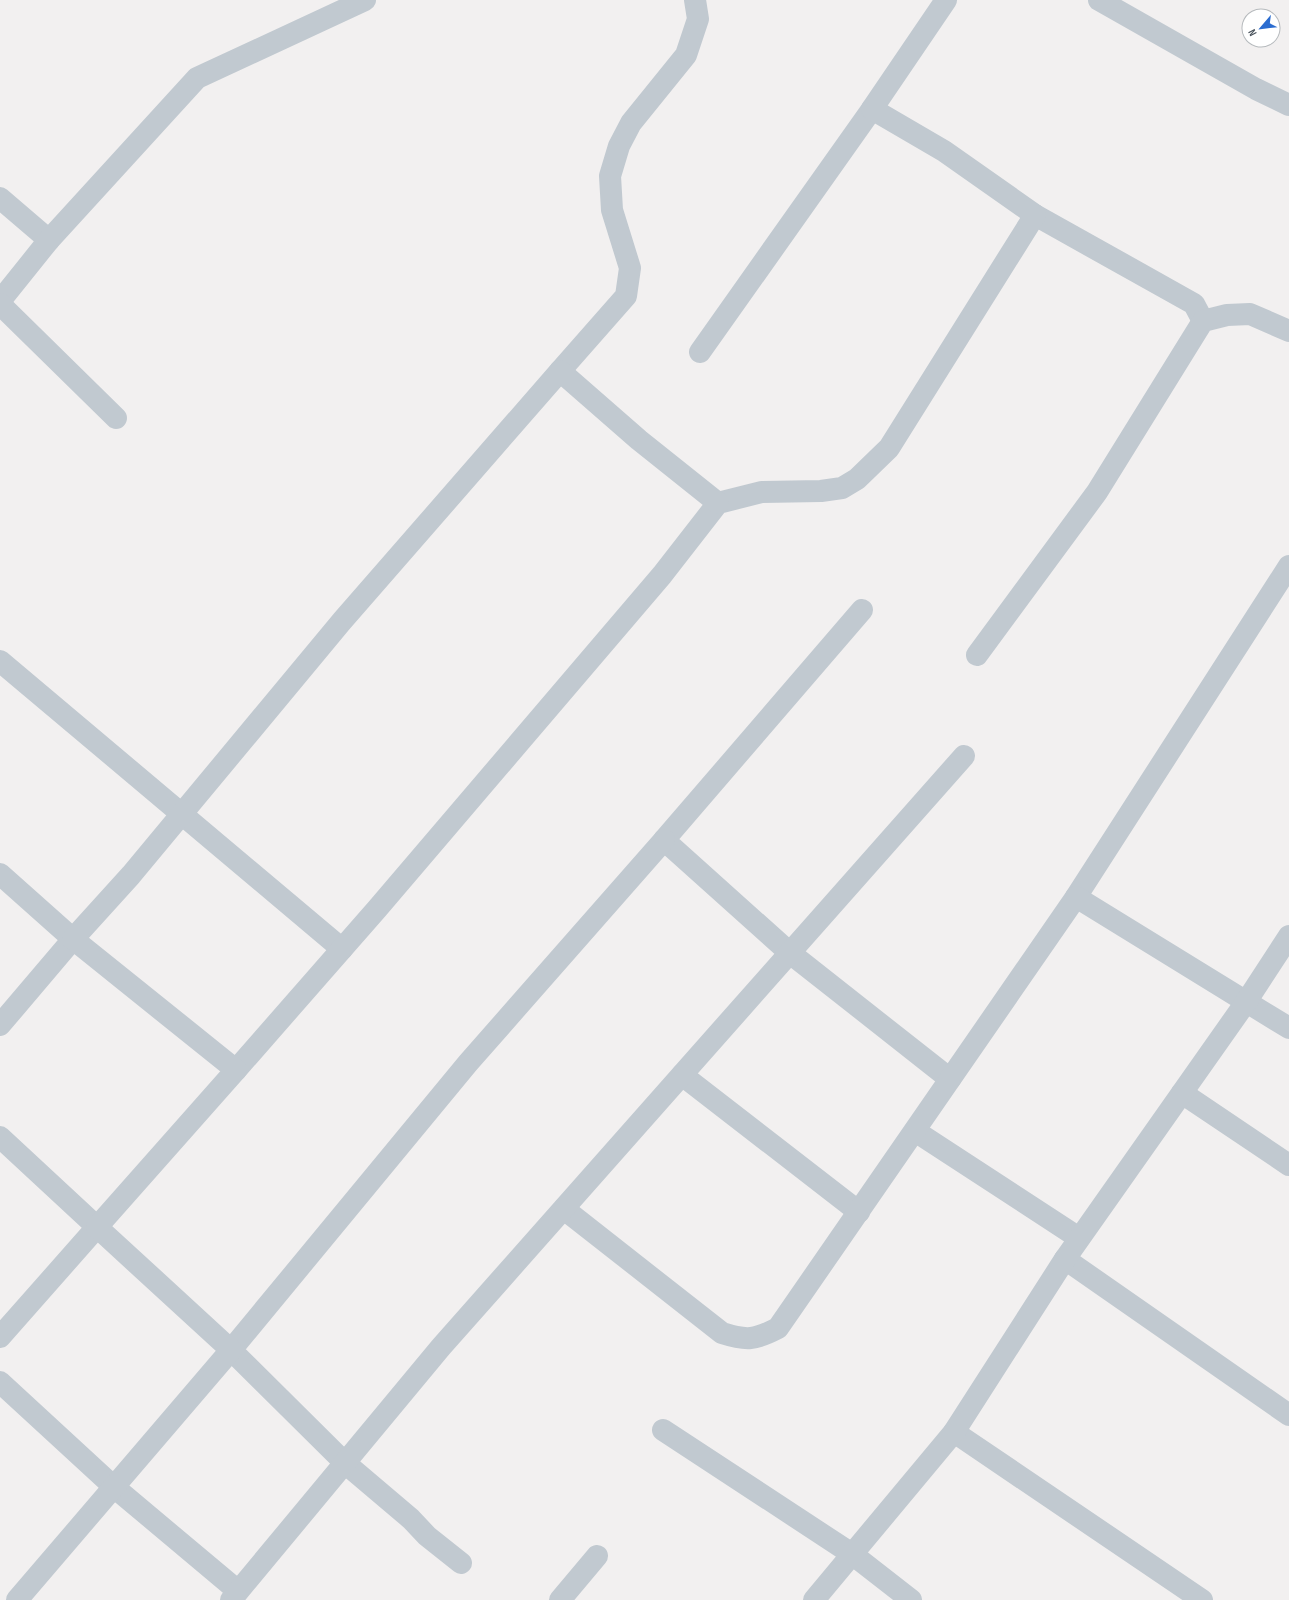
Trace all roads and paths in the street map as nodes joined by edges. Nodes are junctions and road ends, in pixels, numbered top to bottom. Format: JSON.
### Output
{"nodes":[{"id":1,"x":365,"y":0,"type":"edge"},
{"id":2,"x":694,"y":0,"type":"edge"},
{"id":3,"x":946,"y":0,"type":"edge"},
{"id":4,"x":1098,"y":0,"type":"edge"},
{"id":5,"x":1289,"y":105,"type":"edge"},
{"id":6,"x":872,"y":109,"type":"junction"},
{"id":7,"x":0,"y":198,"type":"edge"},
{"id":8,"x":1035,"y":215,"type":"junction"},
{"id":9,"x":49,"y":240,"type":"junction"},
{"id":10,"x":0,"y":301,"type":"edge"},
{"id":11,"x":0,"y":304,"type":"edge"},
{"id":12,"x":1203,"y":322,"type":"junction"},
{"id":13,"x":1289,"y":331,"type":"edge"},
{"id":14,"x":700,"y":352,"type":"dead end"},
{"id":15,"x":560,"y":372,"type":"junction"},
{"id":16,"x":116,"y":418,"type":"dead end"},
{"id":17,"x":718,"y":503,"type":"junction"},
{"id":18,"x":1289,"y":566,"type":"edge"},
{"id":19,"x":862,"y":610,"type":"dead end"},
{"id":20,"x":977,"y":656,"type":"dead end"},
{"id":21,"x":0,"y":661,"type":"edge"},
{"id":22,"x":964,"y":756,"type":"dead end"},
{"id":23,"x":181,"y":814,"type":"junction"},
{"id":24,"x":664,"y":840,"type":"junction"},
{"id":25,"x":0,"y":874,"type":"edge"},
{"id":26,"x":1076,"y":897,"type":"junction"},
{"id":27,"x":1289,"y":936,"type":"edge"},
{"id":28,"x":73,"y":939,"type":"junction"},
{"id":29,"x":342,"y":949,"type":"junction"},
{"id":30,"x":790,"y":953,"type":"junction"},
{"id":31,"x":1246,"y":1002,"type":"junction"},
{"id":32,"x":0,"y":1025,"type":"edge"},
{"id":33,"x":1289,"y":1028,"type":"edge"},
{"id":34,"x":236,"y":1070,"type":"junction"},
{"id":35,"x":682,"y":1075,"type":"junction"},
{"id":36,"x":950,"y":1080,"type":"junction"},
{"id":37,"x":1182,"y":1093,"type":"junction"},
{"id":38,"x":915,"y":1131,"type":"junction"},
{"id":39,"x":0,"y":1137,"type":"edge"},
{"id":40,"x":1289,"y":1166,"type":"edge"},
{"id":41,"x":564,"y":1208,"type":"junction"},
{"id":42,"x":859,"y":1212,"type":"junction"},
{"id":43,"x":97,"y":1227,"type":"junction"},
{"id":44,"x":1079,"y":1238,"type":"junction"},
{"id":45,"x":1065,"y":1259,"type":"junction"},
{"id":46,"x":0,"y":1337,"type":"edge"},
{"id":47,"x":231,"y":1350,"type":"junction"},
{"id":48,"x":0,"y":1382,"type":"edge"},
{"id":49,"x":1289,"y":1415,"type":"edge"},
{"id":50,"x":663,"y":1430,"type":"dead end"},
{"id":51,"x":954,"y":1432,"type":"junction"},
{"id":52,"x":345,"y":1463,"type":"junction"},
{"id":53,"x":114,"y":1487,"type":"junction"},
{"id":54,"x":852,"y":1554,"type":"junction"},
{"id":55,"x":597,"y":1556,"type":"dead end"},
{"id":56,"x":461,"y":1563,"type":"dead end"},
{"id":57,"x":234,"y":1596,"type":"edge"},
{"id":58,"x":17,"y":1600,"type":"edge"},
{"id":59,"x":560,"y":1600,"type":"edge"},
{"id":60,"x":814,"y":1600,"type":"edge"},
{"id":61,"x":911,"y":1600,"type":"edge"},
{"id":62,"x":1202,"y":1600,"type":"edge"}],
"edges":[{"from":1,"to":9,"type":"street"},
{"from":2,"to":15,"type":"street"},
{"from":3,"to":6,"type":"street"},
{"from":4,"to":5,"type":"street"},
{"from":6,"to":8,"type":"street"},
{"from":6,"to":14,"type":"street"},
{"from":7,"to":9,"type":"street"},
{"from":8,"to":12,"type":"street"},
{"from":8,"to":17,"type":"street"},
{"from":9,"to":10,"type":"street"},
{"from":11,"to":16,"type":"street"},
{"from":12,"to":13,"type":"street"},
{"from":12,"to":20,"type":"street"},
{"from":15,"to":17,"type":"street"},
{"from":15,"to":23,"type":"street"},
{"from":17,"to":29,"type":"street"},
{"from":18,"to":26,"type":"street"},
{"from":19,"to":24,"type":"street"},
{"from":21,"to":23,"type":"street"},
{"from":22,"to":30,"type":"street"},
{"from":23,"to":28,"type":"street"},
{"from":23,"to":29,"type":"street"},
{"from":24,"to":30,"type":"street"},
{"from":24,"to":47,"type":"street"},
{"from":25,"to":28,"type":"street"},
{"from":26,"to":31,"type":"street"},
{"from":26,"to":36,"type":"street"},
{"from":27,"to":31,"type":"street"},
{"from":28,"to":32,"type":"street"},
{"from":28,"to":34,"type":"street"},
{"from":29,"to":34,"type":"street"},
{"from":30,"to":35,"type":"street"},
{"from":30,"to":36,"type":"street"},
{"from":31,"to":33,"type":"street"},
{"from":31,"to":37,"type":"street"},
{"from":34,"to":43,"type":"street"},
{"from":35,"to":41,"type":"street"},
{"from":35,"to":42,"type":"street"},
{"from":36,"to":38,"type":"street"},
{"from":37,"to":40,"type":"street"},
{"from":37,"to":44,"type":"street"},
{"from":38,"to":42,"type":"street"},
{"from":38,"to":44,"type":"street"},
{"from":39,"to":43,"type":"street"},
{"from":41,"to":42,"type":"street"},
{"from":41,"to":52,"type":"street"},
{"from":43,"to":46,"type":"street"},
{"from":43,"to":47,"type":"street"},
{"from":44,"to":45,"type":"street"},
{"from":45,"to":49,"type":"street"},
{"from":45,"to":51,"type":"street"},
{"from":47,"to":52,"type":"street"},
{"from":47,"to":53,"type":"street"},
{"from":48,"to":53,"type":"street"},
{"from":50,"to":54,"type":"street"},
{"from":51,"to":54,"type":"street"},
{"from":51,"to":62,"type":"street"},
{"from":52,"to":56,"type":"street"},
{"from":52,"to":57,"type":"street"},
{"from":53,"to":57,"type":"street"},
{"from":53,"to":58,"type":"street"},
{"from":54,"to":60,"type":"street"},
{"from":54,"to":61,"type":"street"},
{"from":55,"to":59,"type":"street"}]}
